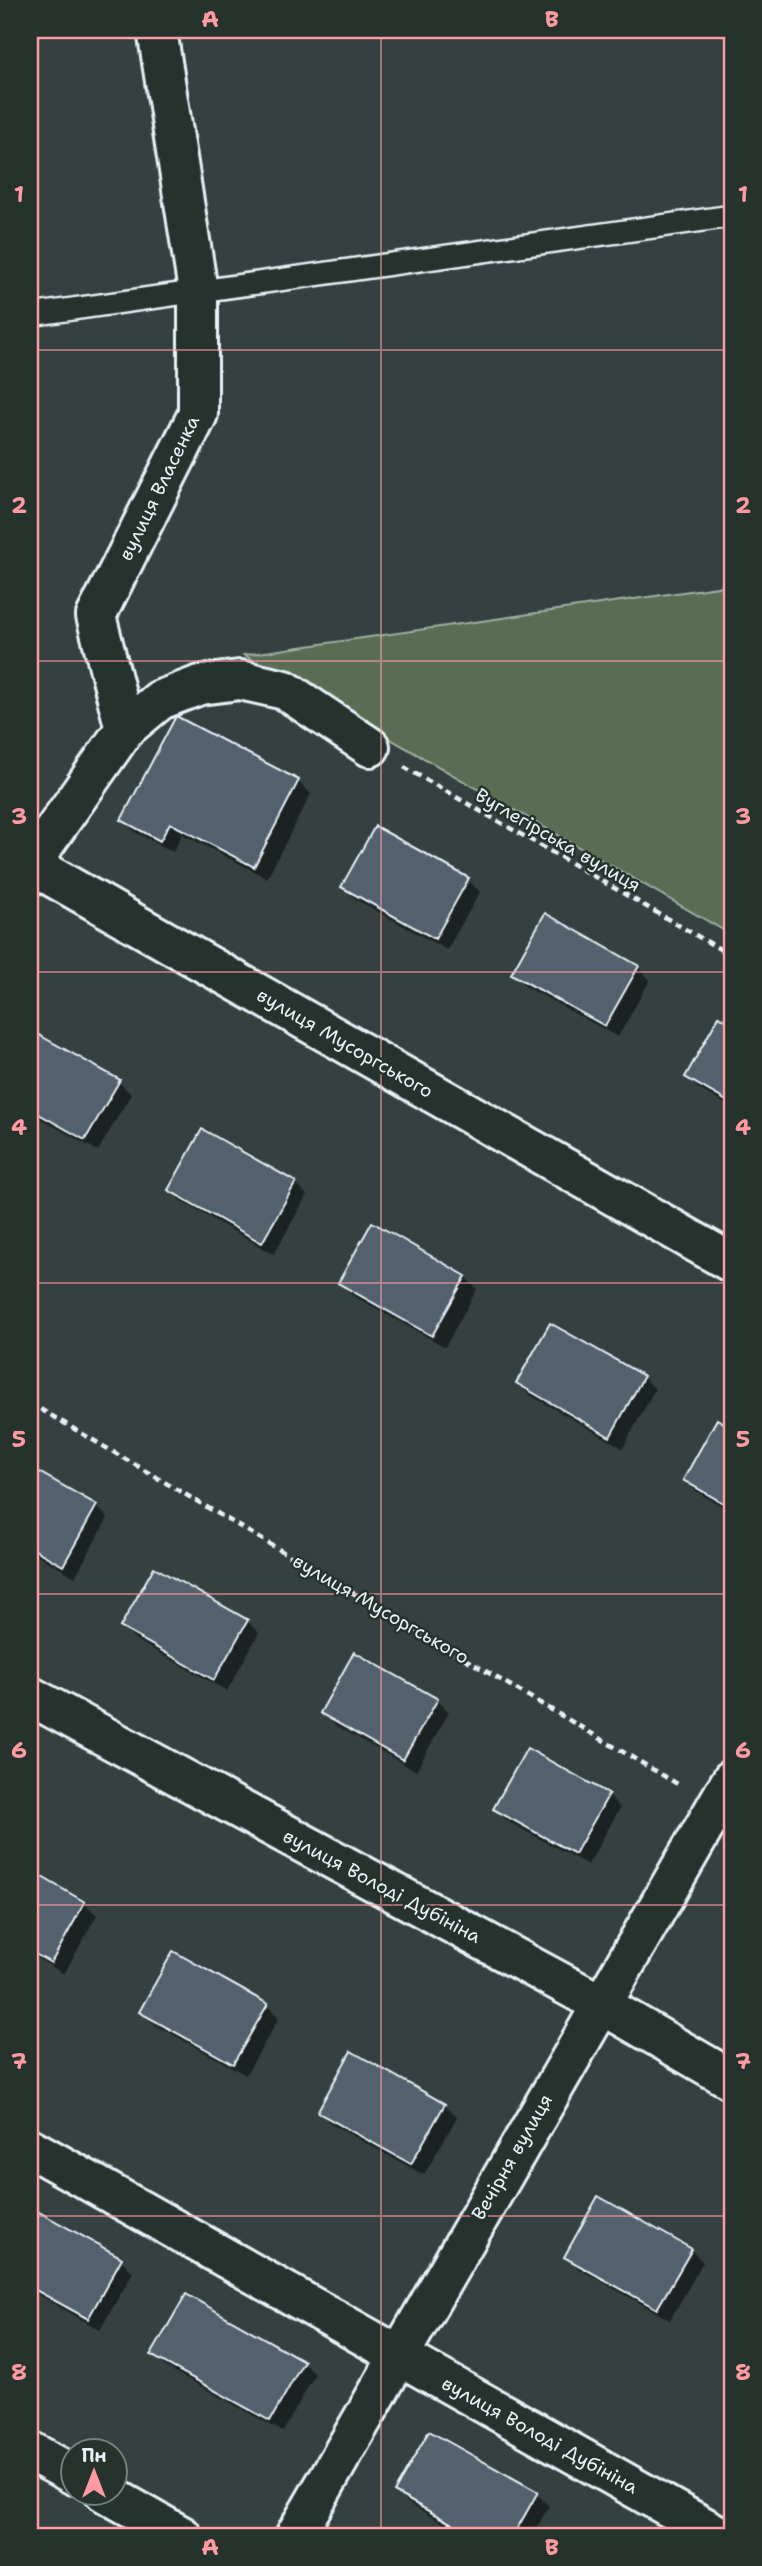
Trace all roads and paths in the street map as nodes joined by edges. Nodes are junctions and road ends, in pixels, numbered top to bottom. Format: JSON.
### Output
{"nodes":[{"id":1,"x":157,"y":30,"type":"edge"},
{"id":2,"x":732,"y":216,"type":"edge"},
{"id":3,"x":198,"y":291,"type":"junction"},
{"id":4,"x":30,"y":315,"type":"edge"},
{"id":5,"x":125,"y":729,"type":"junction"},
{"id":6,"x":370,"y":747,"type":"joint"},
{"id":7,"x":30,"y":864,"type":"edge"},
{"id":8,"x":732,"y":956,"type":"edge"},
{"id":9,"x":732,"y":1263,"type":"edge"},
{"id":10,"x":30,"y":1403,"type":"edge"},
{"id":11,"x":30,"y":1696,"type":"edge"},
{"id":12,"x":724,"y":1793,"type":"edge"},
{"id":13,"x":601,"y":2004,"type":"junction"},
{"id":14,"x":732,"y":2080,"type":"edge"},
{"id":15,"x":30,"y":2148,"type":"edge"},
{"id":16,"x":399,"y":2355,"type":"junction"},
{"id":17,"x":30,"y":2451,"type":"edge"},
{"id":18,"x":60,"y":2467,"type":"edge"},
{"id":19,"x":128,"y":2506,"type":"edge"},
{"id":20,"x":182,"y":2536,"type":"edge"},
{"id":21,"x":295,"y":2536,"type":"edge"},
{"id":22,"x":720,"y":2536,"type":"edge"}],
"edges":[{"from":1,"to":3,"type":"street","name":"вулиця Власенка"},
{"from":2,"to":3,"type":"lane"},
{"from":3,"to":4,"type":"lane"},
{"from":3,"to":5,"type":"street","name":"вулиця Власенка"},
{"from":5,"to":6,"type":"street"},
{"from":5,"to":7,"type":"street"},
{"from":6,"to":8,"type":"path","name":"Вуглегірська вулиця"},
{"from":7,"to":9,"type":"street","name":"вулиця Мусоргського"},
{"from":10,"to":12,"type":"path","name":"вулиця Мусоргського"},
{"from":11,"to":13,"type":"street","name":"вулиця Володі Дубініна"},
{"from":12,"to":13,"type":"street","name":"Вечірня вулиця"},
{"from":13,"to":14,"type":"street","name":"вулиця Володі Дубініна"},
{"from":13,"to":16,"type":"street","name":"Вечірня вулиця"},
{"from":15,"to":16,"type":"street","name":"вулиця Володі Дубініна"},
{"from":16,"to":21,"type":"street","name":"Вечірня вулиця"},
{"from":16,"to":22,"type":"street","name":"вулиця Володі Дубініна"},
{"from":17,"to":18,"type":"street"},
{"from":19,"to":20,"type":"street"}]}
